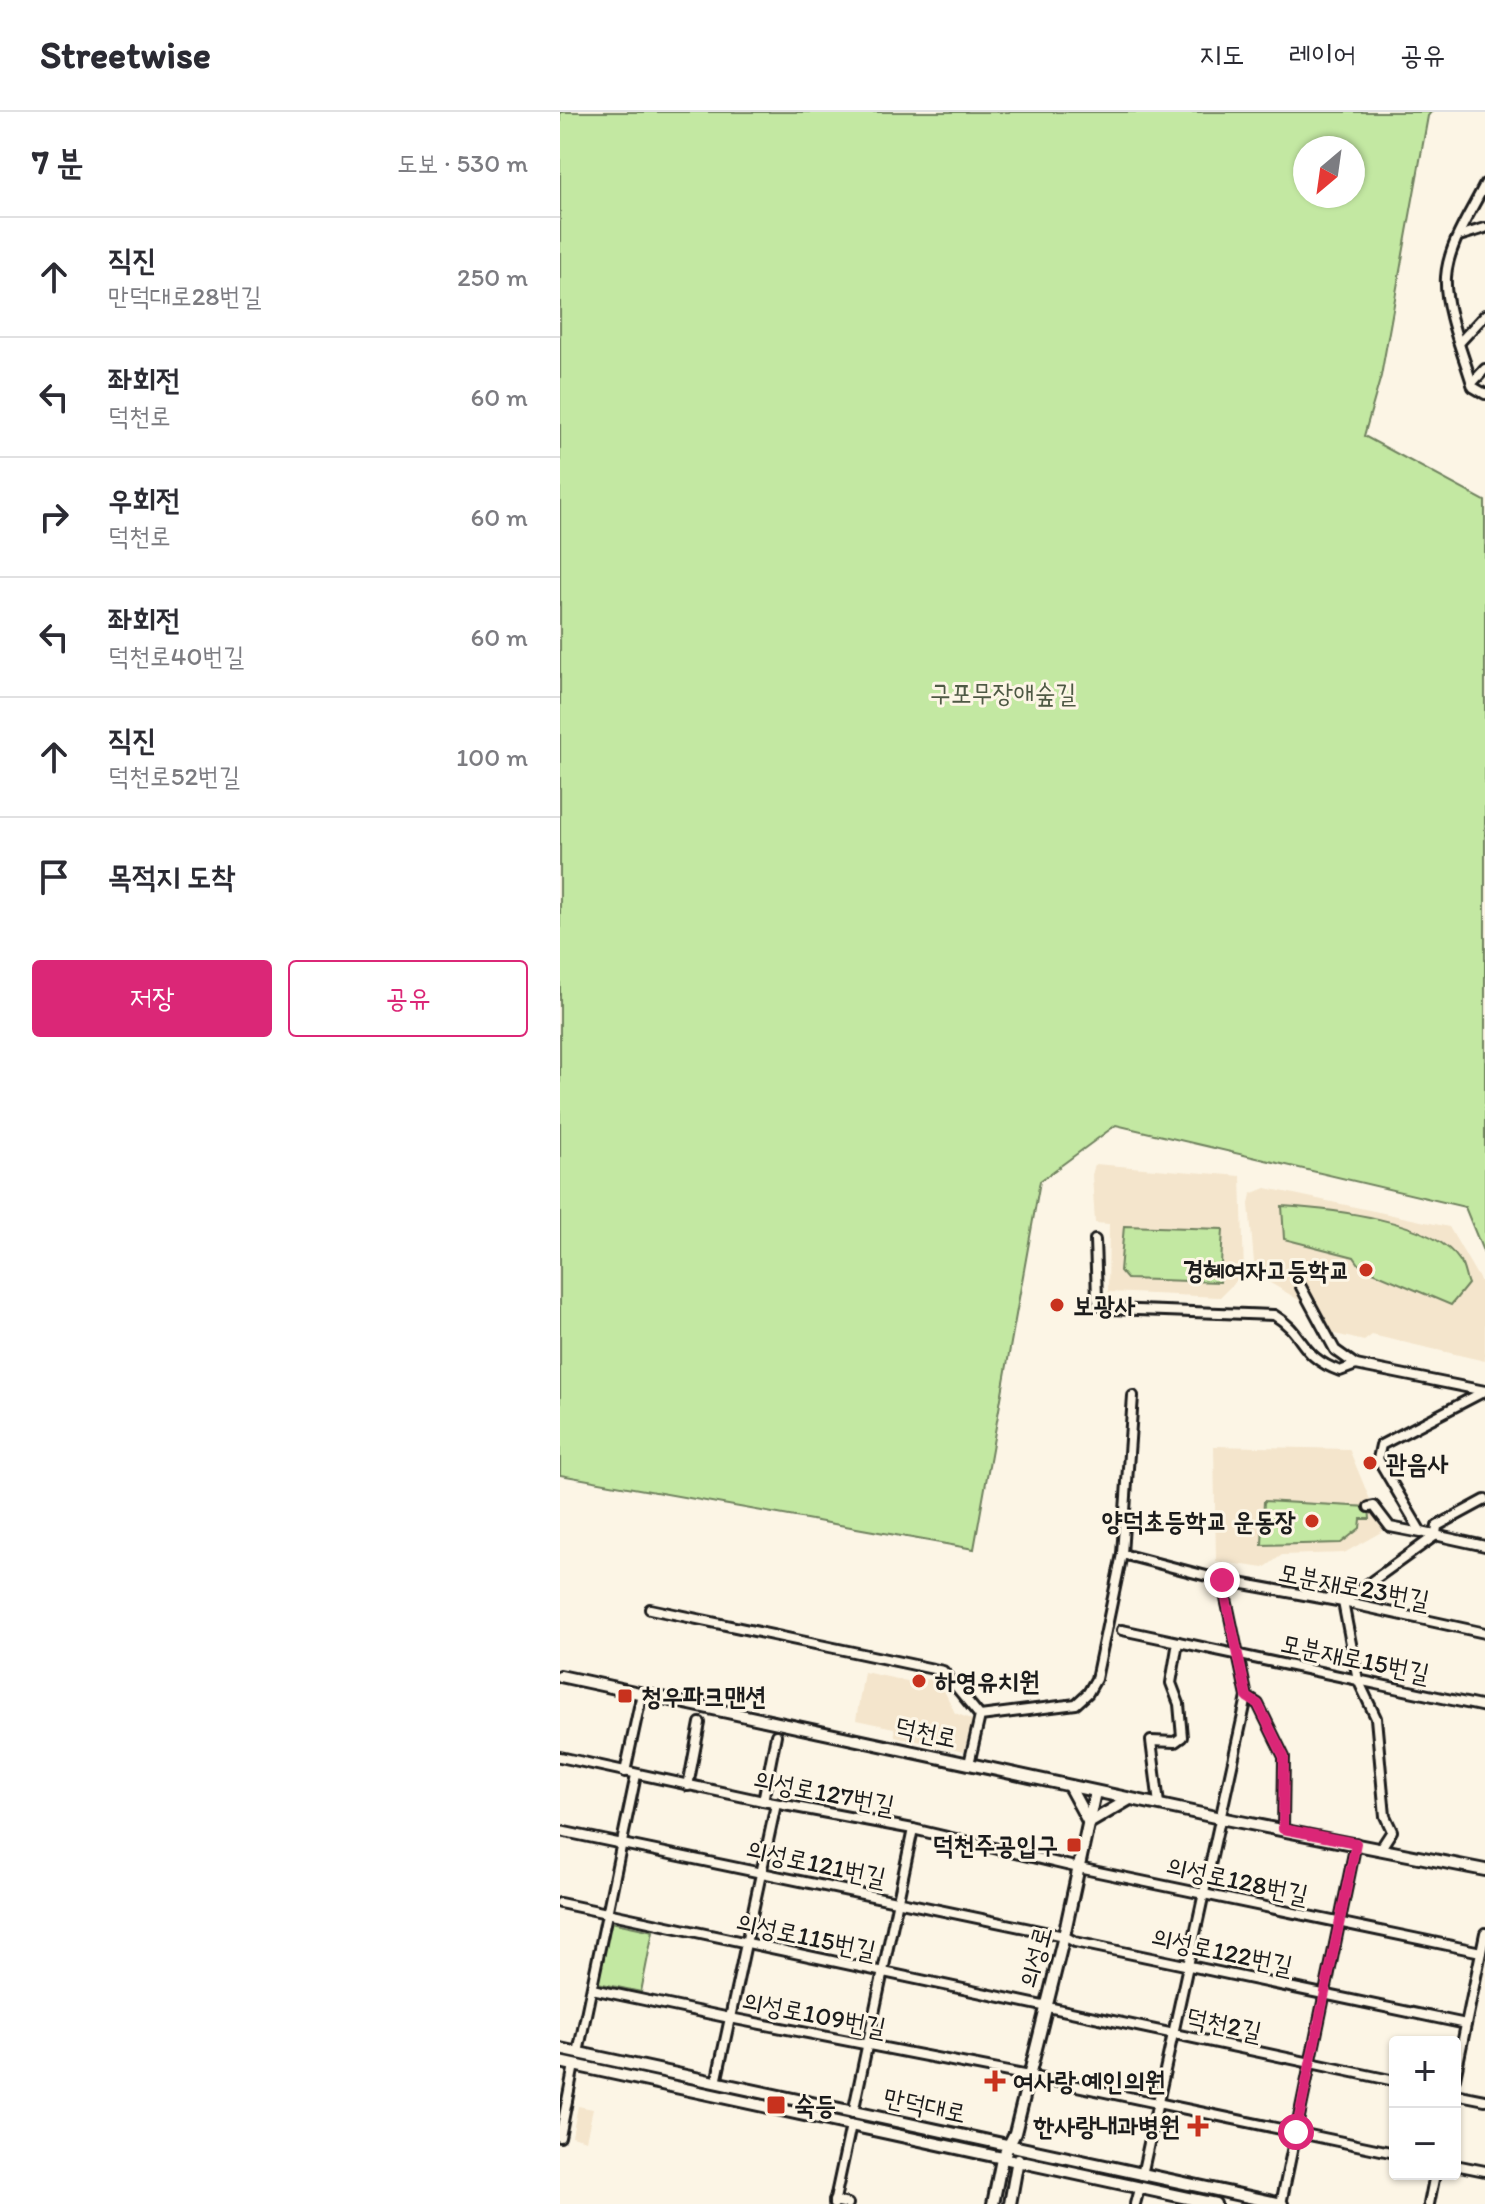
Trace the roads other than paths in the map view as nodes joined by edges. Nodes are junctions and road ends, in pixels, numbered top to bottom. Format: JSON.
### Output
{"nodes":[{"id":1,"x":1485,"y":184,"type":"edge"},
{"id":2,"x":1485,"y":228,"type":"edge"},
{"id":3,"x":1459,"y":236,"type":"junction"},
{"id":4,"x":1485,"y":315,"type":"edge"},
{"id":5,"x":1460,"y":342,"type":"junction"},
{"id":6,"x":1485,"y":369,"type":"edge"},
{"id":7,"x":1472,"y":383,"type":"junction"},
{"id":8,"x":1485,"y":394,"type":"edge"},
{"id":9,"x":1095,"y":1240,"type":"dead end"},
{"id":10,"x":1301,"y":1287,"type":"dead end"},
{"id":11,"x":1356,"y":1365,"type":"junction"},
{"id":12,"x":1485,"y":1391,"type":"edge"},
{"id":13,"x":1133,"y":1396,"type":"dead end"},
{"id":14,"x":1485,"y":1500,"type":"edge"},
{"id":15,"x":1369,"y":1507,"type":"dead end"},
{"id":16,"x":1436,"y":1535,"type":"junction"},
{"id":17,"x":1485,"y":1546,"type":"edge"},
{"id":18,"x":1122,"y":1554,"type":"junction"},
{"id":19,"x":1222,"y":1580,"type":"junction"},
{"id":20,"x":1343,"y":1602,"type":"junction"},
{"id":21,"x":650,"y":1609,"type":"dead end"},
{"id":22,"x":1122,"y":1630,"type":"dead end"},
{"id":23,"x":1485,"y":1633,"type":"edge"},
{"id":24,"x":1178,"y":1642,"type":"junction"},
{"id":25,"x":1237,"y":1653,"type":"junction"},
{"id":26,"x":560,"y":1676,"type":"edge"},
{"id":27,"x":1358,"y":1680,"type":"junction"},
{"id":28,"x":642,"y":1693,"type":"junction"},
{"id":29,"x":1247,"y":1697,"type":"junction"},
{"id":30,"x":1485,"y":1707,"type":"edge"},
{"id":31,"x":980,"y":1716,"type":"junction"},
{"id":32,"x":700,"y":1723,"type":"dead end"},
{"id":33,"x":776,"y":1735,"type":"dead end"},
{"id":34,"x":560,"y":1757,"type":"edge"},
{"id":35,"x":969,"y":1764,"type":"junction"},
{"id":36,"x":625,"y":1772,"type":"junction"},
{"id":37,"x":636,"y":1775,"type":"junction"},
{"id":38,"x":688,"y":1786,"type":"junction"},
{"id":39,"x":1069,"y":1786,"type":"junction"},
{"id":40,"x":1095,"y":1792,"type":"junction"},
{"id":41,"x":1130,"y":1799,"type":"junction"},
{"id":42,"x":763,"y":1801,"type":"junction"},
{"id":43,"x":776,"y":1804,"type":"junction"},
{"id":44,"x":1159,"y":1804,"type":"junction"},
{"id":45,"x":1220,"y":1818,"type":"junction"},
{"id":46,"x":1089,"y":1823,"type":"junction"},
{"id":47,"x":913,"y":1829,"type":"junction"},
{"id":48,"x":1283,"y":1829,"type":"junction"},
{"id":49,"x":560,"y":1831,"type":"edge"},
{"id":50,"x":1356,"y":1843,"type":"junction"},
{"id":51,"x":621,"y":1844,"type":"junction"},
{"id":52,"x":1381,"y":1848,"type":"junction"},
{"id":53,"x":1079,"y":1868,"type":"junction"},
{"id":54,"x":1485,"y":1870,"type":"edge"},
{"id":55,"x":761,"y":1872,"type":"junction"},
{"id":56,"x":1202,"y":1894,"type":"junction"},
{"id":57,"x":898,"y":1901,"type":"junction"},
{"id":58,"x":560,"y":1903,"type":"edge"},
{"id":59,"x":607,"y":1913,"type":"junction"},
{"id":60,"x":1340,"y":1922,"type":"junction"},
{"id":61,"x":1485,"y":1933,"type":"edge"},
{"id":62,"x":1064,"y":1936,"type":"junction"},
{"id":63,"x":746,"y":1944,"type":"junction"},
{"id":64,"x":1481,"y":1952,"type":"junction"},
{"id":65,"x":1188,"y":1964,"type":"junction"},
{"id":66,"x":883,"y":1972,"type":"junction"},
{"id":67,"x":592,"y":1989,"type":"junction"},
{"id":68,"x":1325,"y":1993,"type":"junction"},
{"id":69,"x":1045,"y":2006,"type":"junction"},
{"id":70,"x":730,"y":2018,"type":"junction"},
{"id":71,"x":1466,"y":2024,"type":"junction"},
{"id":72,"x":1173,"y":2034,"type":"junction"},
{"id":73,"x":868,"y":2044,"type":"junction"},
{"id":74,"x":560,"y":2049,"type":"edge"},
{"id":75,"x":1461,"y":2049,"type":"edge"},
{"id":76,"x":578,"y":2053,"type":"junction"},
{"id":77,"x":560,"y":2062,"type":"edge"},
{"id":78,"x":1310,"y":2063,"type":"junction"},
{"id":79,"x":574,"y":2065,"type":"junction"},
{"id":80,"x":1029,"y":2076,"type":"junction"},
{"id":81,"x":1389,"y":2080,"type":"edge"},
{"id":82,"x":716,"y":2083,"type":"junction"},
{"id":83,"x":1461,"y":2095,"type":"edge"},
{"id":84,"x":1485,"y":2100,"type":"edge"},
{"id":85,"x":1157,"y":2103,"type":"junction"},
{"id":86,"x":853,"y":2113,"type":"junction"},
{"id":87,"x":851,"y":2125,"type":"junction"},
{"id":88,"x":1296,"y":2132,"type":"junction"},
{"id":89,"x":560,"y":2137,"type":"edge"},
{"id":90,"x":1012,"y":2146,"type":"junction"},
{"id":91,"x":1389,"y":2152,"type":"edge"},
{"id":92,"x":1002,"y":2159,"type":"junction"},
{"id":93,"x":1018,"y":2162,"type":"junction"},
{"id":94,"x":1461,"y":2166,"type":"edge"},
{"id":95,"x":1485,"y":2171,"type":"edge"},
{"id":96,"x":1142,"y":2175,"type":"junction"},
{"id":97,"x":1434,"y":2180,"type":"edge"},
{"id":98,"x":1139,"y":2189,"type":"junction"},
{"id":99,"x":834,"y":2203,"type":"edge"},
{"id":100,"x":994,"y":2203,"type":"edge"},
{"id":101,"x":848,"y":2204,"type":"edge"},
{"id":102,"x":1009,"y":2204,"type":"edge"},
{"id":103,"x":1135,"y":2204,"type":"edge"},
{"id":104,"x":1215,"y":2204,"type":"edge"},
{"id":105,"x":1281,"y":2204,"type":"edge"},
{"id":106,"x":1429,"y":2204,"type":"edge"}],
"edges":[{"from":1,"to":3,"type":"street"},
{"from":2,"to":3,"type":"street"},
{"from":3,"to":5,"type":"street"},
{"from":4,"to":5,"type":"street"},
{"from":5,"to":7,"type":"street"},
{"from":6,"to":7,"type":"street"},
{"from":7,"to":8,"type":"street"},
{"from":9,"to":11,"type":"street"},
{"from":10,"to":11,"type":"street"},
{"from":11,"to":12,"type":"street"},
{"from":12,"to":16,"type":"street"},
{"from":13,"to":18,"type":"street"},
{"from":14,"to":16,"type":"street"},
{"from":15,"to":16,"type":"street"},
{"from":16,"to":17,"type":"street"},
{"from":16,"to":20,"type":"street"},
{"from":18,"to":19,"type":"street","name":"모분재로23번길"},
{"from":18,"to":31,"type":"street"},
{"from":19,"to":20,"type":"street","name":"모분재로23번길"},
{"from":19,"to":25,"type":"street"},
{"from":20,"to":23,"type":"street","name":"모분재로23번길"},
{"from":20,"to":27,"type":"street"},
{"from":21,"to":31,"type":"street"},
{"from":22,"to":24,"type":"street","name":"모분재로15번길"},
{"from":24,"to":25,"type":"street","name":"모분재로15번길"},
{"from":24,"to":44,"type":"street"},
{"from":25,"to":27,"type":"street","name":"모분재로15번길"},
{"from":25,"to":29,"type":"street"},
{"from":26,"to":28,"type":"main road","name":"덕천로"},
{"from":27,"to":30,"type":"street","name":"모분재로15번길"},
{"from":27,"to":52,"type":"street"},
{"from":28,"to":35,"type":"main road","name":"덕천로"},
{"from":28,"to":36,"type":"street"},
{"from":29,"to":45,"type":"street"},
{"from":29,"to":48,"type":"street"},
{"from":31,"to":35,"type":"street"},
{"from":32,"to":38,"type":"street"},
{"from":33,"to":42,"type":"street"},
{"from":34,"to":36,"type":"street","name":"의성로127번길"},
{"from":35,"to":39,"type":"main road","name":"덕천로"},
{"from":36,"to":37,"type":"street","name":"의성로127번길"},
{"from":37,"to":38,"type":"street","name":"의성로127번길"},
{"from":37,"to":51,"type":"street"},
{"from":38,"to":42,"type":"street","name":"의성로127번길"},
{"from":39,"to":40,"type":"main road","name":"덕천로"},
{"from":39,"to":46,"type":"main road"},
{"from":40,"to":41,"type":"main road","name":"덕천로"},
{"from":40,"to":46,"type":"main road","name":"의성로"},
{"from":41,"to":44,"type":"main road","name":"덕천로"},
{"from":41,"to":46,"type":"main road"},
{"from":42,"to":43,"type":"street","name":"의성로127번길"},
{"from":43,"to":47,"type":"street","name":"의성로127번길"},
{"from":43,"to":55,"type":"street"},
{"from":44,"to":45,"type":"main road","name":"덕천로"},
{"from":45,"to":48,"type":"main road","name":"덕천로"},
{"from":45,"to":56,"type":"street"},
{"from":46,"to":53,"type":"main road","name":"의성로"},
{"from":47,"to":53,"type":"street","name":"의성로127번길"},
{"from":47,"to":57,"type":"street"},
{"from":48,"to":50,"type":"main road","name":"덕천로"},
{"from":49,"to":51,"type":"street","name":"의성로121번길"},
{"from":50,"to":52,"type":"main road","name":"덕천로"},
{"from":50,"to":60,"type":"street"},
{"from":51,"to":55,"type":"street","name":"의성로121번길"},
{"from":51,"to":59,"type":"street"},
{"from":52,"to":54,"type":"main road","name":"덕천로"},
{"from":53,"to":56,"type":"street","name":"의성로128번길"},
{"from":53,"to":62,"type":"main road","name":"의성로"},
{"from":55,"to":57,"type":"street","name":"의성로121번길"},
{"from":55,"to":63,"type":"street"},
{"from":56,"to":60,"type":"street","name":"의성로128번길"},
{"from":56,"to":65,"type":"street"},
{"from":57,"to":62,"type":"street","name":"의성로121번길"},
{"from":57,"to":66,"type":"street"},
{"from":58,"to":59,"type":"street","name":"의성로115번길"},
{"from":59,"to":63,"type":"street","name":"의성로115번길"},
{"from":59,"to":67,"type":"street"},
{"from":60,"to":64,"type":"street","name":"의성로128번길"},
{"from":60,"to":68,"type":"street"},
{"from":61,"to":64,"type":"street"},
{"from":62,"to":65,"type":"street","name":"의성로122번길"},
{"from":62,"to":69,"type":"main road","name":"의성로"},
{"from":63,"to":66,"type":"street","name":"의성로115번길"},
{"from":63,"to":70,"type":"street"},
{"from":64,"to":71,"type":"street"},
{"from":65,"to":68,"type":"street","name":"의성로122번길"},
{"from":65,"to":72,"type":"street"},
{"from":66,"to":69,"type":"street","name":"의성로115번길"},
{"from":66,"to":73,"type":"street"},
{"from":67,"to":70,"type":"street","name":"의성로109번길"},
{"from":67,"to":76,"type":"street"},
{"from":68,"to":71,"type":"street","name":"의성로122번길"},
{"from":68,"to":78,"type":"street"},
{"from":69,"to":72,"type":"street","name":"덕천2길"},
{"from":69,"to":80,"type":"main road","name":"의성로"},
{"from":70,"to":73,"type":"street","name":"의성로109번길"},
{"from":70,"to":82,"type":"street"},
{"from":71,"to":75,"type":"street"},
{"from":72,"to":78,"type":"street","name":"덕천2길"},
{"from":72,"to":85,"type":"street"},
{"from":73,"to":80,"type":"street","name":"의성로109번길"},
{"from":73,"to":86,"type":"street"},
{"from":74,"to":76,"type":"main road","name":"만덕대로"},
{"from":76,"to":82,"type":"main road","name":"만덕대로"},
{"from":77,"to":79,"type":"main road","name":"만덕대로"},
{"from":78,"to":81,"type":"street","name":"덕천2길"},
{"from":78,"to":88,"type":"street"},
{"from":79,"to":87,"type":"main road","name":"만덕대로"},
{"from":79,"to":89,"type":"street"},
{"from":80,"to":85,"type":"street","name":"의성로109번길"},
{"from":80,"to":90,"type":"main road","name":"의성로"},
{"from":82,"to":86,"type":"main road","name":"만덕대로"},
{"from":83,"to":84,"type":"street"},
{"from":85,"to":88,"type":"street","name":"의성로109번길"},
{"from":85,"to":96,"type":"street"},
{"from":86,"to":90,"type":"main road","name":"만덕대로"},
{"from":87,"to":92,"type":"main road","name":"만덕대로"},
{"from":87,"to":99,"type":"street"},
{"from":88,"to":91,"type":"street","name":"의성로109번길"},
{"from":88,"to":105,"type":"street"},
{"from":90,"to":92,"type":"main road"},
{"from":90,"to":93,"type":"main road","name":"의성로"},
{"from":90,"to":96,"type":"main road","name":"만덕대로"},
{"from":92,"to":93,"type":"main road","name":"만덕대로"},
{"from":92,"to":100,"type":"main road"},
{"from":93,"to":98,"type":"main road","name":"만덕대로"},
{"from":93,"to":102,"type":"main road","name":"의성로"},
{"from":94,"to":95,"type":"street"},
{"from":96,"to":105,"type":"main road","name":"만덕대로"},
{"from":97,"to":106,"type":"street"},
{"from":98,"to":103,"type":"street"},
{"from":98,"to":104,"type":"main road","name":"만덕대로"},
{"from":99,"to":101,"type":"street"},
{"from":100,"to":102,"type":"main road"}]}
